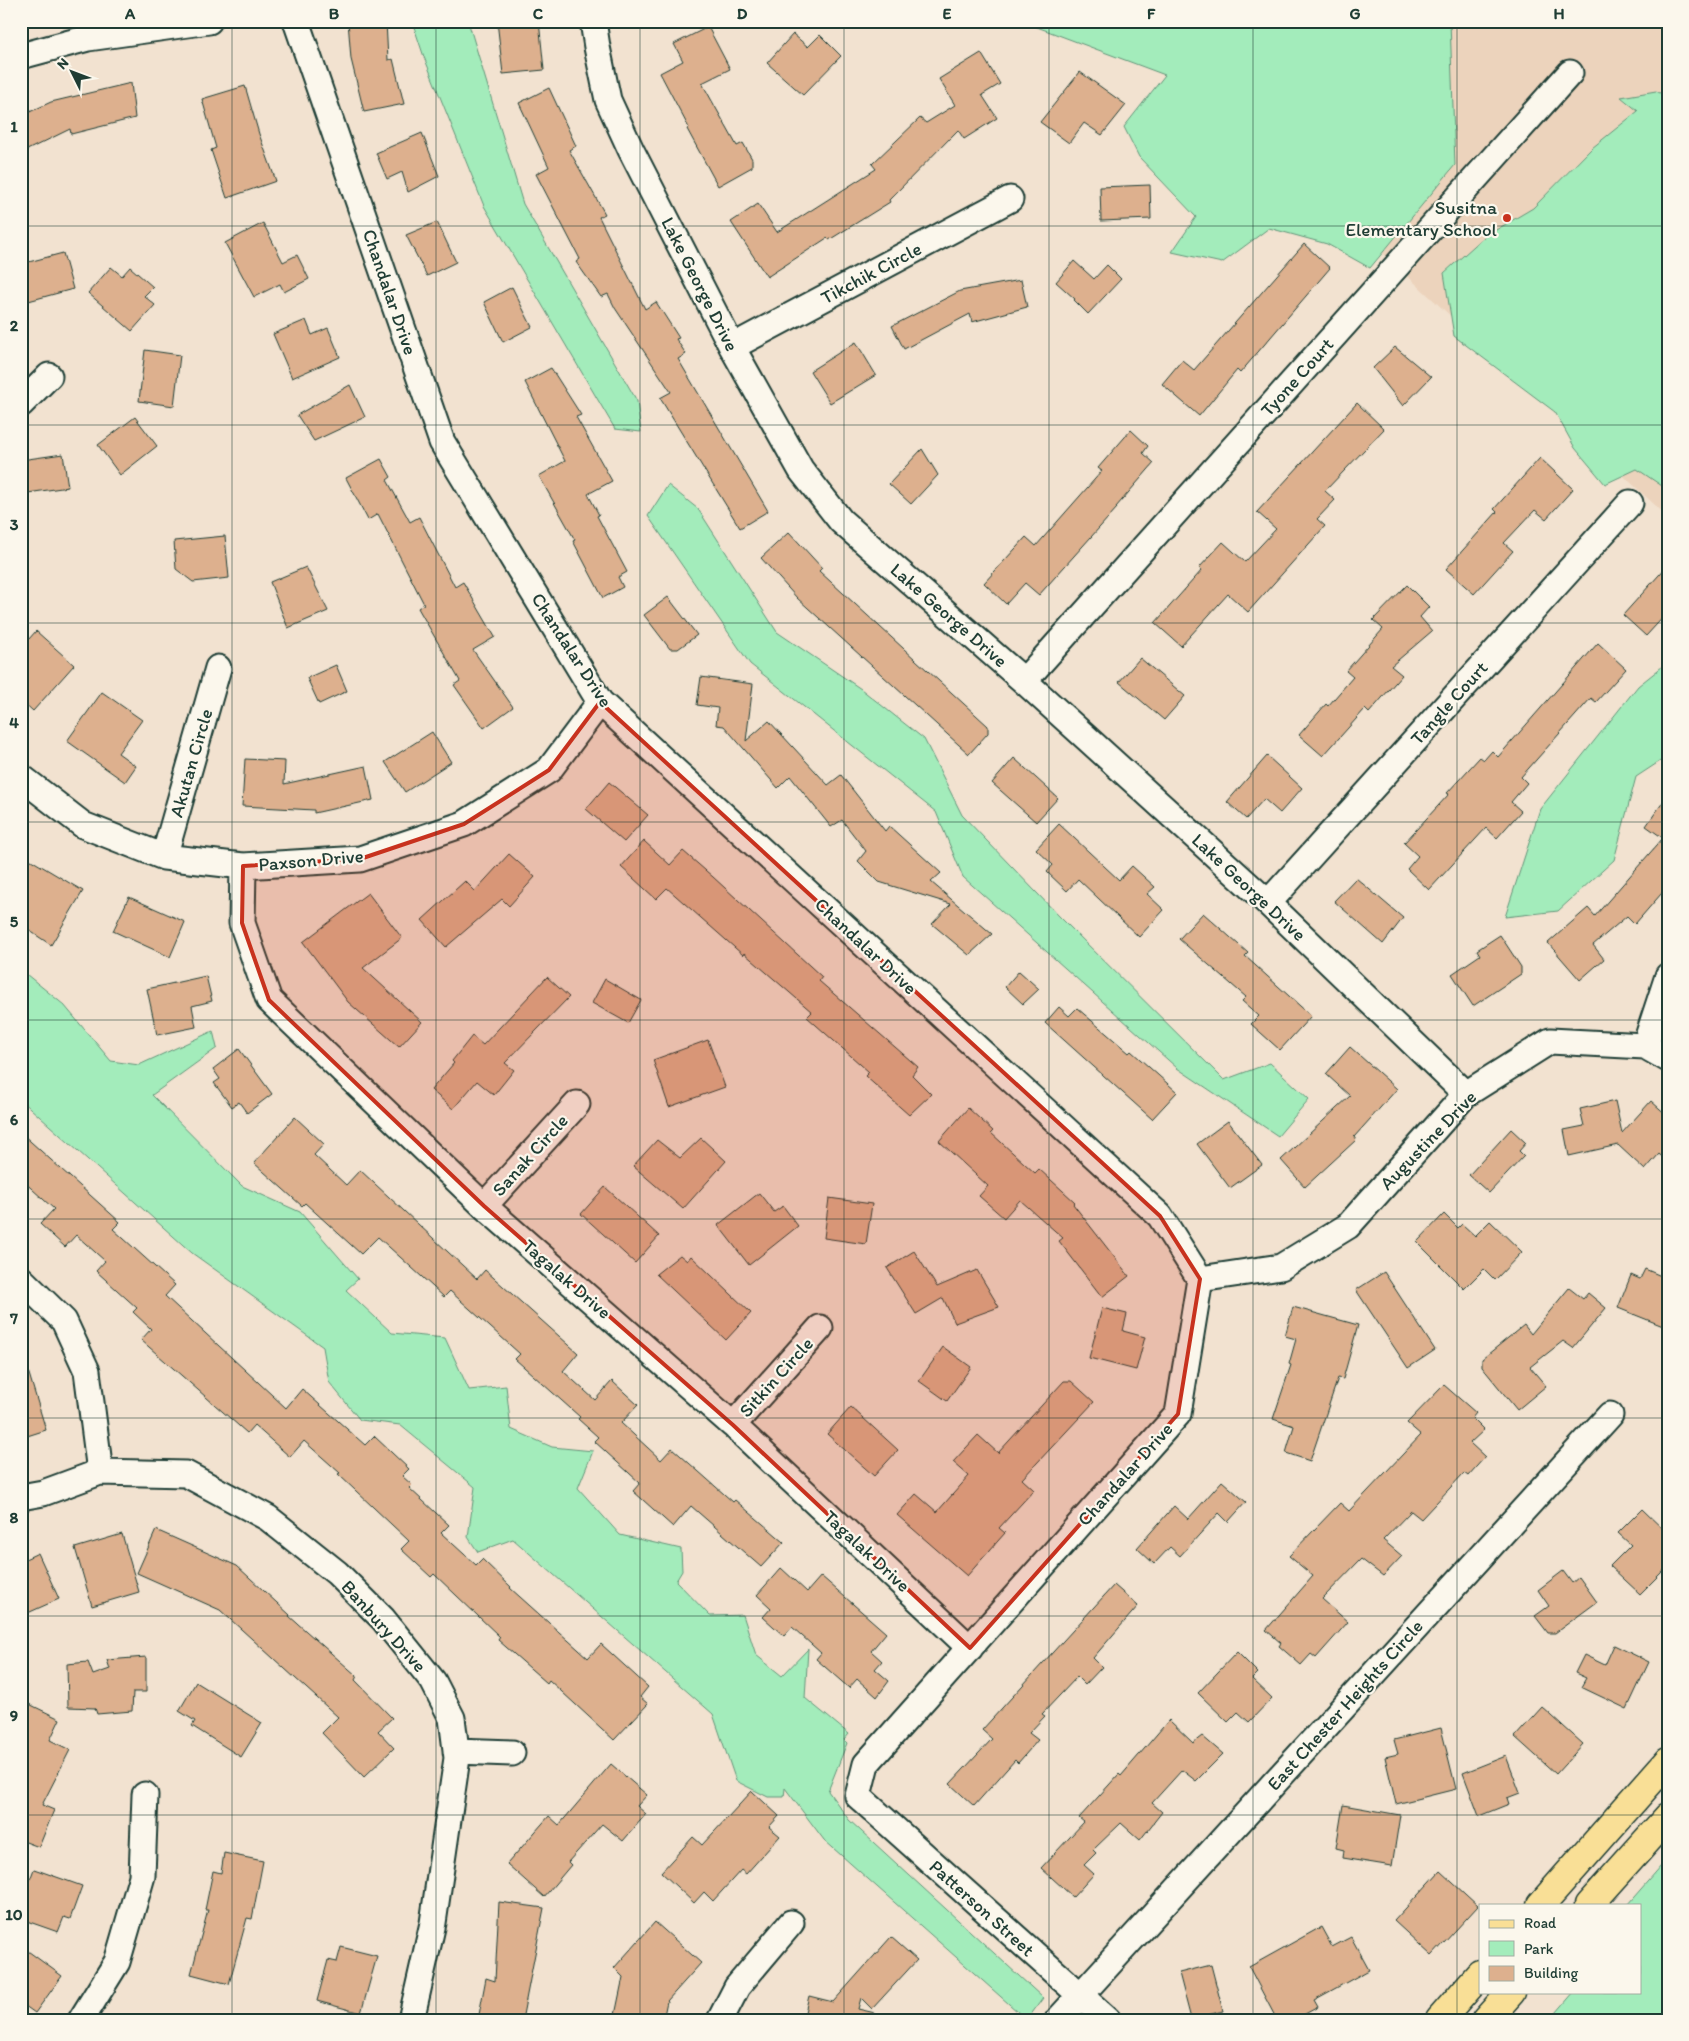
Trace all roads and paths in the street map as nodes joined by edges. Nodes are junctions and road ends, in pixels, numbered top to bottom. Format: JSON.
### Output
{"nodes":[{"id":1,"x":209,"y":21,"type":"edge"},
{"id":2,"x":296,"y":21,"type":"edge"},
{"id":3,"x":593,"y":21,"type":"edge"},
{"id":4,"x":21,"y":56,"type":"edge"},
{"id":5,"x":1570,"y":73,"type":"dead end"},
{"id":6,"x":1010,"y":199,"type":"dead end"},
{"id":7,"x":732,"y":347,"type":"junction"},
{"id":8,"x":49,"y":376,"type":"dead end"},
{"id":9,"x":21,"y":404,"type":"edge"},
{"id":10,"x":1630,"y":503,"type":"dead end"},
{"id":11,"x":218,"y":668,"type":"dead end"},
{"id":12,"x":1024,"y":681,"type":"junction"},
{"id":13,"x":600,"y":702,"type":"junction"},
{"id":14,"x":21,"y":777,"type":"edge"},
{"id":15,"x":164,"y":857,"type":"junction"},
{"id":16,"x":243,"y":866,"type":"junction"},
{"id":17,"x":1268,"y":904,"type":"junction"},
{"id":18,"x":1668,"y":976,"type":"edge"},
{"id":19,"x":1645,"y":1046,"type":"junction"},
{"id":20,"x":1668,"y":1058,"type":"edge"},
{"id":21,"x":1466,"y":1094,"type":"junction"},
{"id":22,"x":577,"y":1104,"type":"dead end"},
{"id":23,"x":484,"y":1206,"type":"junction"},
{"id":24,"x":21,"y":1279,"type":"edge"},
{"id":25,"x":1200,"y":1279,"type":"junction"},
{"id":26,"x":820,"y":1328,"type":"dead end"},
{"id":27,"x":1610,"y":1415,"type":"dead end"},
{"id":28,"x":733,"y":1425,"type":"junction"},
{"id":29,"x":100,"y":1472,"type":"junction"},
{"id":30,"x":21,"y":1497,"type":"edge"},
{"id":31,"x":970,"y":1648,"type":"junction"},
{"id":32,"x":456,"y":1751,"type":"junction"},
{"id":33,"x":512,"y":1753,"type":"dead end"},
{"id":34,"x":1668,"y":1760,"type":"edge"},
{"id":35,"x":145,"y":1795,"type":"dead end"},
{"id":36,"x":858,"y":1796,"type":"joint"},
{"id":37,"x":1668,"y":1817,"type":"edge"},
{"id":38,"x":1542,"y":1904,"type":"edge"},
{"id":39,"x":1590,"y":1904,"type":"edge"},
{"id":40,"x":791,"y":1922,"type":"dead end"},
{"id":41,"x":1479,"y":1975,"type":"edge"},
{"id":42,"x":1509,"y":1994,"type":"edge"},
{"id":43,"x":1080,"y":1996,"type":"junction"},
{"id":44,"x":81,"y":2020,"type":"edge"},
{"id":45,"x":411,"y":2020,"type":"edge"},
{"id":46,"x":720,"y":2020,"type":"edge"},
{"id":47,"x":1058,"y":2020,"type":"edge"},
{"id":48,"x":1108,"y":2020,"type":"edge"},
{"id":49,"x":1440,"y":2020,"type":"edge"},
{"id":50,"x":1486,"y":2020,"type":"edge"}],
"edges":[{"from":1,"to":4,"type":"street"},
{"from":2,"to":13,"type":"street","name":"Chandalar Drive"},
{"from":3,"to":7,"type":"street","name":"Lake George Drive"},
{"from":5,"to":12,"type":"street","name":"Tyone Court"},
{"from":6,"to":7,"type":"street","name":"Tikchik Circle"},
{"from":7,"to":12,"type":"street","name":"Lake George Drive"},
{"from":8,"to":9,"type":"street"},
{"from":10,"to":17,"type":"street","name":"Tangle Court"},
{"from":11,"to":15,"type":"street","name":"Akutan Circle"},
{"from":12,"to":17,"type":"street","name":"Lake George Drive"},
{"from":13,"to":16,"type":"street","name":"Paxson Drive"},
{"from":13,"to":25,"type":"street","name":"Chandalar Drive"},
{"from":14,"to":15,"type":"street","name":"Paxson Drive"},
{"from":15,"to":16,"type":"street","name":"Paxson Drive"},
{"from":16,"to":23,"type":"street","name":"Tagalak Drive"},
{"from":17,"to":21,"type":"street","name":"Lake George Drive"},
{"from":18,"to":19,"type":"street"},
{"from":19,"to":20,"type":"street","name":"Augustine Drive"},
{"from":19,"to":21,"type":"street","name":"Augustine Drive"},
{"from":21,"to":25,"type":"street","name":"Augustine Drive"},
{"from":22,"to":23,"type":"street","name":"Sanak Circle"},
{"from":23,"to":28,"type":"street","name":"Tagalak Drive"},
{"from":24,"to":29,"type":"street"},
{"from":25,"to":31,"type":"street","name":"Chandalar Drive"},
{"from":26,"to":28,"type":"street","name":"Sitkin Circle"},
{"from":27,"to":43,"type":"street","name":"East Chester Heights Circle"},
{"from":28,"to":31,"type":"street","name":"Tagalak Drive"},
{"from":29,"to":30,"type":"street","name":"Banbury Drive"},
{"from":29,"to":32,"type":"street","name":"Banbury Drive"},
{"from":31,"to":36,"type":"street","name":"Chandalar Drive"},
{"from":32,"to":33,"type":"street"},
{"from":32,"to":45,"type":"street","name":"Banbury Drive"},
{"from":34,"to":38,"type":"main road"},
{"from":35,"to":44,"type":"street"},
{"from":36,"to":43,"type":"street","name":"Patterson Street"},
{"from":37,"to":39,"type":"main road"},
{"from":40,"to":46,"type":"street"},
{"from":41,"to":49,"type":"main road"},
{"from":42,"to":50,"type":"main road"},
{"from":43,"to":47,"type":"street","name":"East Chester Heights Circle"},
{"from":43,"to":48,"type":"street","name":"Patterson Street"}]}
